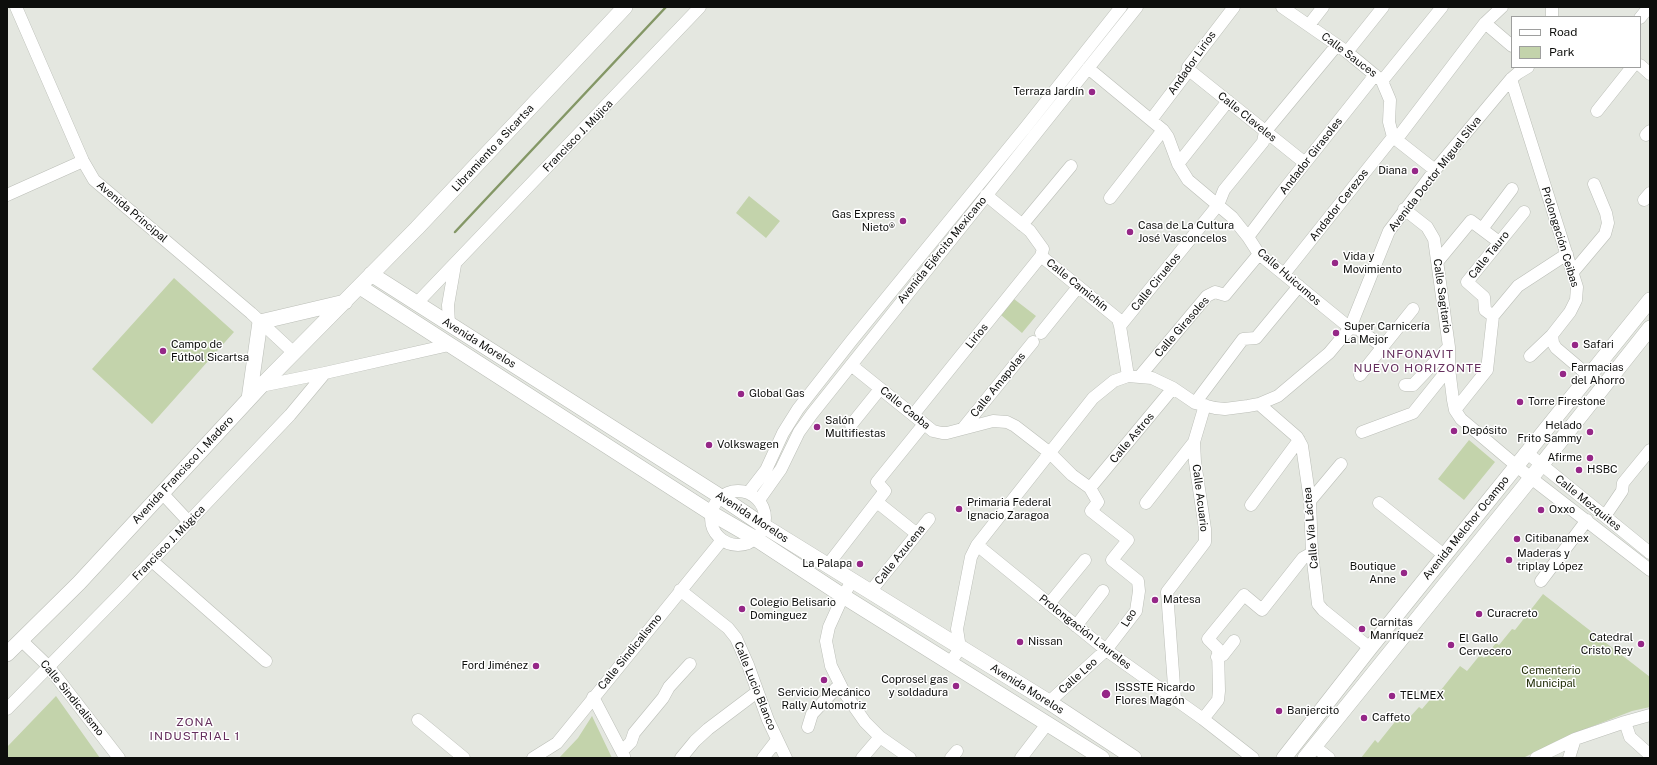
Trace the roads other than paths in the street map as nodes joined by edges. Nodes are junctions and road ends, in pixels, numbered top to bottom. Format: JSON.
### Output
{"nodes":[{"id":1,"x":16,"y":7,"type":"edge"},
{"id":2,"x":625,"y":7,"type":"edge"},
{"id":3,"x":700,"y":7,"type":"edge"},
{"id":4,"x":1121,"y":7,"type":"edge"},
{"id":5,"x":1137,"y":7,"type":"edge"},
{"id":6,"x":1234,"y":7,"type":"edge"},
{"id":7,"x":1282,"y":7,"type":"edge"},
{"id":8,"x":1323,"y":7,"type":"edge"},
{"id":9,"x":1383,"y":7,"type":"edge"},
{"id":10,"x":1442,"y":7,"type":"edge"},
{"id":11,"x":1502,"y":7,"type":"edge"},
{"id":12,"x":1649,"y":7,"type":"edge"},
{"id":13,"x":1641,"y":17,"type":"edge"},
{"id":14,"x":1485,"y":24,"type":"junction"},
{"id":15,"x":1309,"y":25,"type":"junction"},
{"id":16,"x":1337,"y":45,"type":"junction"},
{"id":17,"x":1511,"y":45,"type":"edge"},
{"id":18,"x":1347,"y":52,"type":"junction"},
{"id":19,"x":1641,"y":66,"type":"edge"},
{"id":20,"x":1088,"y":68,"type":"junction"},
{"id":21,"x":1526,"y":68,"type":"edge"},
{"id":22,"x":1631,"y":68,"type":"edge"},
{"id":23,"x":1189,"y":70,"type":"junction"},
{"id":24,"x":1650,"y":74,"type":"edge"},
{"id":25,"x":1379,"y":78,"type":"junction"},
{"id":26,"x":1511,"y":79,"type":"junction"},
{"id":27,"x":1228,"y":101,"type":"junction"},
{"id":28,"x":1597,"y":111,"type":"dead end"},
{"id":29,"x":1152,"y":120,"type":"junction"},
{"id":30,"x":1163,"y":130,"type":"junction"},
{"id":31,"x":1029,"y":131,"type":"junction"},
{"id":32,"x":1264,"y":137,"type":"junction"},
{"id":33,"x":1395,"y":138,"type":"junction"},
{"id":34,"x":83,"y":161,"type":"junction"},
{"id":35,"x":1305,"y":162,"type":"junction"},
{"id":36,"x":1178,"y":164,"type":"junction"},
{"id":37,"x":1071,"y":166,"type":"dead end"},
{"id":38,"x":1435,"y":170,"type":"junction"},
{"id":39,"x":1594,"y":184,"type":"dead end"},
{"id":40,"x":1512,"y":189,"type":"dead end"},
{"id":41,"x":7,"y":195,"type":"edge"},
{"id":42,"x":986,"y":195,"type":"junction"},
{"id":43,"x":1110,"y":198,"type":"dead end"},
{"id":44,"x":1218,"y":205,"type":"junction"},
{"id":45,"x":1404,"y":209,"type":"junction"},
{"id":46,"x":1524,"y":212,"type":"dead end"},
{"id":47,"x":1022,"y":225,"type":"junction"},
{"id":48,"x":1482,"y":229,"type":"junction"},
{"id":49,"x":1248,"y":237,"type":"junction"},
{"id":50,"x":1499,"y":242,"type":"junction"},
{"id":51,"x":1259,"y":254,"type":"junction"},
{"id":52,"x":1567,"y":254,"type":"junction"},
{"id":53,"x":1041,"y":256,"type":"junction"},
{"id":54,"x":1438,"y":261,"type":"junction"},
{"id":55,"x":455,"y":265,"type":"junction"},
{"id":56,"x":1573,"y":272,"type":"junction"},
{"id":57,"x":906,"y":273,"type":"junction"},
{"id":58,"x":371,"y":274,"type":"junction"},
{"id":59,"x":1284,"y":274,"type":"junction"},
{"id":60,"x":917,"y":281,"type":"junction"},
{"id":61,"x":1299,"y":286,"type":"junction"},
{"id":62,"x":360,"y":287,"type":"junction"},
{"id":63,"x":1078,"y":287,"type":"junction"},
{"id":64,"x":1650,"y":300,"type":"edge"},
{"id":65,"x":345,"y":302,"type":"junction"},
{"id":66,"x":416,"y":304,"type":"junction"},
{"id":67,"x":1413,"y":309,"type":"dead end"},
{"id":68,"x":1493,"y":316,"type":"junction"},
{"id":69,"x":260,"y":322,"type":"junction"},
{"id":70,"x":449,"y":324,"type":"junction"},
{"id":71,"x":1120,"y":326,"type":"junction"},
{"id":72,"x":1350,"y":328,"type":"junction"},
{"id":73,"x":1552,"y":335,"type":"junction"},
{"id":74,"x":1648,"y":335,"type":"edge"},
{"id":75,"x":449,"y":345,"type":"junction"},
{"id":76,"x":1383,"y":347,"type":"junction"},
{"id":77,"x":1449,"y":347,"type":"junction"},
{"id":78,"x":294,"y":353,"type":"junction"},
{"id":79,"x":1530,"y":356,"type":"dead end"},
{"id":80,"x":850,"y":365,"type":"junction"},
{"id":81,"x":1449,"y":368,"type":"junction"},
{"id":82,"x":326,"y":373,"type":"junction"},
{"id":83,"x":1360,"y":375,"type":"dead end"},
{"id":84,"x":1134,"y":376,"type":"junction"},
{"id":85,"x":1589,"y":376,"type":"junction"},
{"id":86,"x":537,"y":380,"type":"junction"},
{"id":87,"x":1405,"y":385,"type":"dead end"},
{"id":88,"x":261,"y":386,"type":"junction"},
{"id":89,"x":1173,"y":388,"type":"junction"},
{"id":90,"x":880,"y":389,"type":"junction"},
{"id":91,"x":811,"y":392,"type":"junction"},
{"id":92,"x":526,"y":395,"type":"junction"},
{"id":93,"x":249,"y":398,"type":"junction"},
{"id":94,"x":822,"y":401,"type":"junction"},
{"id":95,"x":1200,"y":404,"type":"junction"},
{"id":96,"x":1259,"y":404,"type":"junction"},
{"id":97,"x":1455,"y":410,"type":"junction"},
{"id":98,"x":913,"y":415,"type":"junction"},
{"id":99,"x":793,"y":416,"type":"junction"},
{"id":100,"x":805,"y":423,"type":"junction"},
{"id":101,"x":924,"y":424,"type":"junction"},
{"id":102,"x":851,"y":425,"type":"dead end"},
{"id":103,"x":964,"y":428,"type":"junction"},
{"id":104,"x":1362,"y":432,"type":"dead end"},
{"id":105,"x":1300,"y":440,"type":"junction"},
{"id":106,"x":1194,"y":442,"type":"junction"},
{"id":107,"x":1650,"y":450,"type":"edge"},
{"id":108,"x":1526,"y":452,"type":"junction"},
{"id":109,"x":1050,"y":453,"type":"junction"},
{"id":110,"x":1341,"y":464,"type":"dead end"},
{"id":111,"x":1516,"y":464,"type":"junction"},
{"id":112,"x":1542,"y":465,"type":"junction"},
{"id":113,"x":1531,"y":478,"type":"junction"},
{"id":114,"x":1090,"y":488,"type":"junction"},
{"id":115,"x":749,"y":492,"type":"junction"},
{"id":116,"x":162,"y":494,"type":"junction"},
{"id":117,"x":721,"y":496,"type":"junction"},
{"id":118,"x":760,"y":500,"type":"junction"},
{"id":119,"x":1310,"y":501,"type":"junction"},
{"id":120,"x":877,"y":502,"type":"junction"},
{"id":121,"x":1146,"y":502,"type":"dead end"},
{"id":122,"x":1379,"y":503,"type":"dead end"},
{"id":123,"x":1251,"y":505,"type":"dead end"},
{"id":124,"x":711,"y":513,"type":"junction"},
{"id":125,"x":1605,"y":516,"type":"junction"},
{"id":126,"x":929,"y":519,"type":"dead end"},
{"id":127,"x":1472,"y":520,"type":"junction"},
{"id":128,"x":1587,"y":520,"type":"junction"},
{"id":129,"x":189,"y":522,"type":"junction"},
{"id":130,"x":764,"y":526,"type":"junction"},
{"id":131,"x":1488,"y":532,"type":"junction"},
{"id":132,"x":917,"y":534,"type":"junction"},
{"id":133,"x":756,"y":539,"type":"junction"},
{"id":134,"x":722,"y":540,"type":"junction"},
{"id":135,"x":977,"y":545,"type":"junction"},
{"id":136,"x":1649,"y":551,"type":"edge"},
{"id":137,"x":1312,"y":553,"type":"junction"},
{"id":138,"x":1444,"y":555,"type":"junction"},
{"id":139,"x":152,"y":560,"type":"junction"},
{"id":140,"x":1085,"y":560,"type":"dead end"},
{"id":141,"x":827,"y":566,"type":"junction"},
{"id":142,"x":1650,"y":570,"type":"edge"},
{"id":143,"x":1541,"y":580,"type":"dead end"},
{"id":144,"x":852,"y":581,"type":"junction"},
{"id":145,"x":680,"y":590,"type":"junction"},
{"id":146,"x":1103,"y":591,"type":"dead end"},
{"id":147,"x":870,"y":592,"type":"junction"},
{"id":148,"x":843,"y":596,"type":"junction"},
{"id":149,"x":1049,"y":604,"type":"junction"},
{"id":150,"x":1076,"y":626,"type":"junction"},
{"id":151,"x":22,"y":641,"type":"junction"},
{"id":152,"x":1234,"y":641,"type":"dead end"},
{"id":153,"x":960,"y":648,"type":"junction"},
{"id":154,"x":1370,"y":648,"type":"junction"},
{"id":155,"x":1106,"y":650,"type":"junction"},
{"id":156,"x":7,"y":654,"type":"edge"},
{"id":157,"x":1217,"y":657,"type":"junction"},
{"id":158,"x":266,"y":661,"type":"dead end"},
{"id":159,"x":950,"y":663,"type":"junction"},
{"id":160,"x":690,"y":664,"type":"dead end"},
{"id":161,"x":48,"y":666,"type":"junction"},
{"id":162,"x":840,"y":684,"type":"junction"},
{"id":163,"x":757,"y":692,"type":"junction"},
{"id":164,"x":593,"y":697,"type":"junction"},
{"id":165,"x":1175,"y":699,"type":"junction"},
{"id":166,"x":1049,"y":702,"type":"junction"},
{"id":167,"x":7,"y":709,"type":"edge"},
{"id":168,"x":1321,"y":710,"type":"junction"},
{"id":169,"x":1650,"y":715,"type":"edge"},
{"id":170,"x":1203,"y":719,"type":"junction"},
{"id":171,"x":418,"y":720,"type":"dead end"},
{"id":172,"x":1335,"y":721,"type":"junction"},
{"id":173,"x":1625,"y":722,"type":"junction"},
{"id":174,"x":1047,"y":724,"type":"junction"},
{"id":175,"x":808,"y":727,"type":"dead end"},
{"id":176,"x":880,"y":737,"type":"junction"},
{"id":177,"x":1575,"y":739,"type":"junction"},
{"id":178,"x":777,"y":740,"type":"junction"},
{"id":179,"x":1310,"y":752,"type":"edge"},
{"id":180,"x":623,"y":754,"type":"edge"},
{"id":181,"x":1650,"y":755,"type":"edge"},
{"id":182,"x":119,"y":758,"type":"edge"},
{"id":183,"x":464,"y":758,"type":"edge"},
{"id":184,"x":533,"y":758,"type":"edge"},
{"id":185,"x":682,"y":758,"type":"edge"},
{"id":186,"x":763,"y":758,"type":"edge"},
{"id":187,"x":786,"y":758,"type":"edge"},
{"id":188,"x":862,"y":758,"type":"edge"},
{"id":189,"x":910,"y":758,"type":"edge"},
{"id":190,"x":1021,"y":758,"type":"edge"},
{"id":191,"x":1102,"y":758,"type":"edge"},
{"id":192,"x":1134,"y":758,"type":"edge"},
{"id":193,"x":1253,"y":758,"type":"edge"},
{"id":194,"x":1284,"y":758,"type":"edge"},
{"id":195,"x":1329,"y":758,"type":"edge"},
{"id":196,"x":1536,"y":758,"type":"edge"},
{"id":197,"x":1570,"y":758,"type":"edge"}],
"edges":[{"from":1,"to":34,"type":"street","name":"Avenida Principal"},
{"from":2,"to":58,"type":"main road","name":"Libramiento a Sicartsa"},
{"from":3,"to":55,"type":"street","name":"Francisco J. Mújica"},
{"from":4,"to":31,"type":"street","name":"Avenida Ejército Mexicano"},
{"from":5,"to":20,"type":"street","name":"Avenida Ejército Mexicano"},
{"from":6,"to":23,"type":"street","name":"Andador Lirios"},
{"from":7,"to":15,"type":"street","name":"Calle Sauces"},
{"from":8,"to":15,"type":"street"},
{"from":9,"to":18,"type":"street"},
{"from":10,"to":25,"type":"street","name":"Andador Girasoles"},
{"from":11,"to":14,"type":"street","name":"Andador Cerezos"},
{"from":12,"to":13,"type":"street"},
{"from":14,"to":17,"type":"street"},
{"from":14,"to":33,"type":"street","name":"Andador Cerezos"},
{"from":15,"to":16,"type":"street","name":"Calle Sauces"},
{"from":16,"to":18,"type":"street","name":"Calle Sauces"},
{"from":16,"to":32,"type":"street","name":"Calle Ciruelos"},
{"from":18,"to":25,"type":"street","name":"Calle Sauces"},
{"from":19,"to":24,"type":"street"},
{"from":20,"to":29,"type":"street","name":"Calle Huicumos"},
{"from":20,"to":31,"type":"street","name":"Avenida Ejército Mexicano"},
{"from":21,"to":26,"type":"street","name":"Avenida Doctor Miguel Silva"},
{"from":22,"to":28,"type":"street"},
{"from":23,"to":27,"type":"street","name":"Calle Claveles"},
{"from":23,"to":29,"type":"street","name":"Andador Lirios"},
{"from":25,"to":33,"type":"street","name":"Calle Sauces"},
{"from":25,"to":35,"type":"street","name":"Andador Girasoles"},
{"from":26,"to":38,"type":"street","name":"Avenida Doctor Miguel Silva"},
{"from":26,"to":52,"type":"street","name":"Prolongación Ceibas"},
{"from":27,"to":32,"type":"street","name":"Calle Claveles"},
{"from":27,"to":36,"type":"street"},
{"from":29,"to":30,"type":"street","name":"Calle Huicumos"},
{"from":30,"to":36,"type":"street","name":"Calle Huicumos"},
{"from":30,"to":43,"type":"street"},
{"from":31,"to":42,"type":"street","name":"Avenida Ejército Mexicano"},
{"from":31,"to":57,"type":"street","name":"Avenida Ejército Mexicano"},
{"from":32,"to":35,"type":"street","name":"Calle Claveles"},
{"from":32,"to":44,"type":"street","name":"Calle Ciruelos"},
{"from":33,"to":38,"type":"street"},
{"from":33,"to":59,"type":"street","name":"Andador Cerezos"},
{"from":34,"to":41,"type":"street"},
{"from":34,"to":69,"type":"street","name":"Avenida Principal"},
{"from":35,"to":49,"type":"street","name":"Andador Girasoles"},
{"from":36,"to":44,"type":"street","name":"Calle Huicumos"},
{"from":37,"to":47,"type":"street"},
{"from":38,"to":45,"type":"street","name":"Avenida Doctor Miguel Silva"},
{"from":39,"to":56,"type":"street"},
{"from":40,"to":48,"type":"street"},
{"from":42,"to":47,"type":"street","name":"Calle Camichín"},
{"from":42,"to":60,"type":"street","name":"Avenida Ejército Mexicano"},
{"from":44,"to":49,"type":"street","name":"Calle Huicumos"},
{"from":44,"to":71,"type":"street","name":"Calle Ciruelos"},
{"from":45,"to":54,"type":"street","name":"Calle Sagitario"},
{"from":45,"to":72,"type":"street","name":"Avenida Doctor Miguel Silva"},
{"from":46,"to":50,"type":"street","name":"Calle Tauro"},
{"from":47,"to":53,"type":"street","name":"Calle Camichín"},
{"from":48,"to":50,"type":"street"},
{"from":48,"to":54,"type":"street"},
{"from":49,"to":51,"type":"street","name":"Calle Huicumos"},
{"from":50,"to":68,"type":"street","name":"Calle Tauro"},
{"from":51,"to":59,"type":"street","name":"Calle Huicumos"},
{"from":51,"to":84,"type":"street","name":"Calle Girasoles"},
{"from":52,"to":56,"type":"street","name":"Prolongación Ceibas"},
{"from":52,"to":68,"type":"street"},
{"from":53,"to":63,"type":"street","name":"Calle Camichín"},
{"from":53,"to":98,"type":"street","name":"Lirios"},
{"from":54,"to":77,"type":"street","name":"Calle Sagitario"},
{"from":55,"to":66,"type":"street","name":"Francisco J. Mújica"},
{"from":55,"to":70,"type":"street"},
{"from":56,"to":73,"type":"street","name":"Prolongación Ceibas"},
{"from":57,"to":60,"type":"street"},
{"from":57,"to":91,"type":"street","name":"Avenida Ejército Mexicano"},
{"from":58,"to":62,"type":"main road","name":"Libramiento a Sicartsa"},
{"from":58,"to":66,"type":"main road","name":"Avenida Morelos"},
{"from":59,"to":61,"type":"street","name":"Calle Huicumos"},
{"from":60,"to":80,"type":"street","name":"Avenida Ejército Mexicano"},
{"from":61,"to":72,"type":"street","name":"Calle Huicumos"},
{"from":61,"to":95,"type":"street"},
{"from":62,"to":65,"type":"main road","name":"Avenida Francisco I. Madero"},
{"from":62,"to":75,"type":"main road","name":"Avenida Morelos"},
{"from":63,"to":71,"type":"street","name":"Calle Camichín"},
{"from":63,"to":103,"type":"street","name":"Calle Amapolas"},
{"from":64,"to":85,"type":"main road","name":"Avenida Melchor Ocampo"},
{"from":65,"to":69,"type":"main road"},
{"from":65,"to":78,"type":"main road","name":"Avenida Francisco I. Madero"},
{"from":66,"to":70,"type":"main road","name":"Avenida Morelos"},
{"from":67,"to":76,"type":"street"},
{"from":68,"to":97,"type":"street"},
{"from":69,"to":78,"type":"street","name":"Avenida Principal"},
{"from":69,"to":93,"type":"main road"},
{"from":70,"to":86,"type":"main road","name":"Avenida Morelos"},
{"from":71,"to":84,"type":"street"},
{"from":72,"to":76,"type":"street","name":"Calle Huicumos"},
{"from":72,"to":96,"type":"street","name":"Avenida Doctor Miguel Silva"},
{"from":73,"to":79,"type":"street","name":"Prolongación Ceibas"},
{"from":73,"to":85,"type":"street"},
{"from":74,"to":112,"type":"main road","name":"Avenida Melchor Ocampo"},
{"from":75,"to":82,"type":"street"},
{"from":75,"to":92,"type":"main road","name":"Avenida Morelos"},
{"from":76,"to":83,"type":"street"},
{"from":77,"to":81,"type":"street","name":"Calle Sagitario"},
{"from":77,"to":87,"type":"street"},
{"from":78,"to":88,"type":"main road","name":"Avenida Francisco I. Madero"},
{"from":80,"to":90,"type":"street","name":"Calle Caoba"},
{"from":80,"to":94,"type":"street","name":"Avenida Ejército Mexicano"},
{"from":81,"to":97,"type":"street","name":"Calle Sagitario"},
{"from":81,"to":104,"type":"street"},
{"from":82,"to":88,"type":"street"},
{"from":82,"to":129,"type":"street","name":"Francisco J. Múgica"},
{"from":84,"to":89,"type":"street","name":"Avenida Doctor Miguel Silva"},
{"from":84,"to":109,"type":"street"},
{"from":85,"to":108,"type":"main road","name":"Avenida Melchor Ocampo"},
{"from":86,"to":92,"type":"main road"},
{"from":86,"to":117,"type":"main road","name":"Avenida Morelos"},
{"from":88,"to":93,"type":"main road","name":"Avenida Francisco I. Madero"},
{"from":89,"to":95,"type":"street","name":"Avenida Doctor Miguel Silva"},
{"from":89,"to":114,"type":"street","name":"Calle Astros"},
{"from":90,"to":98,"type":"street","name":"Calle Caoba"},
{"from":90,"to":102,"type":"street"},
{"from":91,"to":94,"type":"street"},
{"from":91,"to":99,"type":"street","name":"Avenida Ejército Mexicano"},
{"from":92,"to":124,"type":"main road","name":"Avenida Morelos"},
{"from":93,"to":116,"type":"main road","name":"Avenida Francisco I. Madero"},
{"from":94,"to":100,"type":"street","name":"Avenida Ejército Mexicano"},
{"from":95,"to":96,"type":"street","name":"Avenida Doctor Miguel Silva"},
{"from":95,"to":106,"type":"street","name":"Calle Acuario"},
{"from":96,"to":105,"type":"street"},
{"from":97,"to":111,"type":"street"},
{"from":98,"to":101,"type":"street","name":"Calle Caoba"},
{"from":99,"to":100,"type":"street"},
{"from":99,"to":115,"type":"street","name":"Avenida Ejército Mexicano"},
{"from":100,"to":118,"type":"street","name":"Avenida Ejército Mexicano"},
{"from":101,"to":103,"type":"street","name":"Calle Caoba"},
{"from":101,"to":120,"type":"street"},
{"from":103,"to":109,"type":"street","name":"Calle Caoba"},
{"from":105,"to":119,"type":"street","name":"Calle Vía Láctea"},
{"from":105,"to":123,"type":"street"},
{"from":106,"to":121,"type":"street"},
{"from":106,"to":165,"type":"street","name":"Calle Acuario"},
{"from":107,"to":125,"type":"street"},
{"from":108,"to":111,"type":"main road","name":"Avenida Melchor Ocampo"},
{"from":108,"to":112,"type":"street","name":"Calle Mezquites"},
{"from":109,"to":114,"type":"street","name":"Calle Caoba"},
{"from":109,"to":135,"type":"street"},
{"from":110,"to":119,"type":"street"},
{"from":111,"to":113,"type":"street","name":"Calle Mezquites"},
{"from":111,"to":127,"type":"main road","name":"Avenida Melchor Ocampo"},
{"from":112,"to":113,"type":"main road","name":"Avenida Melchor Ocampo"},
{"from":112,"to":125,"type":"street","name":"Calle Mezquites"},
{"from":113,"to":128,"type":"street","name":"Calle Mezquites"},
{"from":113,"to":131,"type":"main road","name":"Avenida Melchor Ocampo"},
{"from":114,"to":155,"type":"street","name":"Leo"},
{"from":115,"to":117,"type":"street"},
{"from":115,"to":118,"type":"street"},
{"from":116,"to":129,"type":"street"},
{"from":116,"to":151,"type":"main road","name":"Avenida Francisco I. Madero"},
{"from":117,"to":124,"type":"street"},
{"from":117,"to":130,"type":"main road","name":"Avenida Morelos"},
{"from":118,"to":130,"type":"street"},
{"from":119,"to":137,"type":"street","name":"Calle Vía Láctea"},
{"from":120,"to":132,"type":"street"},
{"from":120,"to":141,"type":"street"},
{"from":122,"to":138,"type":"street"},
{"from":124,"to":133,"type":"main road","name":"Avenida Morelos"},
{"from":124,"to":134,"type":"street"},
{"from":125,"to":136,"type":"street","name":"Calle Mezquites"},
{"from":126,"to":132,"type":"street","name":"Calle Azucena"},
{"from":127,"to":131,"type":"main road"},
{"from":127,"to":138,"type":"main road","name":"Avenida Melchor Ocampo"},
{"from":128,"to":142,"type":"street","name":"Calle Mezquites"},
{"from":128,"to":143,"type":"street"},
{"from":129,"to":139,"type":"street","name":"Francisco J. Múgica"},
{"from":130,"to":133,"type":"street"},
{"from":130,"to":141,"type":"main road","name":"Avenida Morelos"},
{"from":131,"to":172,"type":"main road","name":"Avenida Melchor Ocampo"},
{"from":132,"to":147,"type":"street","name":"Calle Azucena"},
{"from":133,"to":134,"type":"street"},
{"from":133,"to":148,"type":"main road","name":"Avenida Morelos"},
{"from":134,"to":145,"type":"street","name":"Calle Sindicalismo"},
{"from":135,"to":149,"type":"street","name":"Prolongación Laureles"},
{"from":135,"to":153,"type":"street"},
{"from":137,"to":154,"type":"street","name":"Calle Vía Láctea"},
{"from":137,"to":157,"type":"street"},
{"from":138,"to":154,"type":"main road","name":"Avenida Melchor Ocampo"},
{"from":139,"to":158,"type":"street"},
{"from":139,"to":161,"type":"street","name":"Francisco J. Múgica"},
{"from":140,"to":149,"type":"street"},
{"from":141,"to":144,"type":"main road","name":"Avenida Morelos"},
{"from":144,"to":147,"type":"main road","name":"Avenida Morelos"},
{"from":144,"to":148,"type":"street"},
{"from":145,"to":163,"type":"street","name":"Calle Lucio Blanco"},
{"from":145,"to":164,"type":"street","name":"Calle Sindicalismo"},
{"from":146,"to":150,"type":"street"},
{"from":147,"to":153,"type":"main road","name":"Avenida Morelos"},
{"from":148,"to":159,"type":"main road","name":"Avenida Morelos"},
{"from":148,"to":162,"type":"street"},
{"from":149,"to":150,"type":"street","name":"Prolongación Laureles"},
{"from":150,"to":155,"type":"street","name":"Prolongación Laureles"},
{"from":151,"to":156,"type":"main road","name":"Avenida Francisco I. Madero"},
{"from":151,"to":161,"type":"street","name":"Calle Sindicalismo"},
{"from":152,"to":157,"type":"street"},
{"from":153,"to":159,"type":"street"},
{"from":153,"to":166,"type":"main road","name":"Avenida Morelos"},
{"from":154,"to":168,"type":"main road","name":"Avenida Melchor Ocampo"},
{"from":155,"to":165,"type":"street","name":"Prolongación Laureles"},
{"from":155,"to":166,"type":"street","name":"Calle Leo"},
{"from":157,"to":170,"type":"street"},
{"from":159,"to":174,"type":"main road","name":"Avenida Morelos"},
{"from":160,"to":180,"type":"street"},
{"from":161,"to":167,"type":"street","name":"Francisco J. Múgica"},
{"from":161,"to":182,"type":"street","name":"Calle Sindicalismo"},
{"from":162,"to":175,"type":"street"},
{"from":162,"to":176,"type":"street"},
{"from":163,"to":178,"type":"street","name":"Calle Lucio Blanco"},
{"from":163,"to":185,"type":"street"},
{"from":164,"to":180,"type":"street"},
{"from":164,"to":184,"type":"street","name":"Calle Sindicalismo"},
{"from":165,"to":170,"type":"street","name":"Prolongación Laureles"},
{"from":166,"to":192,"type":"main road","name":"Avenida Morelos"},
{"from":168,"to":172,"type":"main road"},
{"from":168,"to":194,"type":"main road","name":"Avenida Melchor Ocampo"},
{"from":169,"to":173,"type":"street"},
{"from":170,"to":193,"type":"street","name":"Prolongación Laureles"},
{"from":171,"to":183,"type":"street"},
{"from":172,"to":179,"type":"main road","name":"Avenida Melchor Ocampo"},
{"from":173,"to":177,"type":"street"},
{"from":173,"to":181,"type":"street"},
{"from":174,"to":190,"type":"street"},
{"from":174,"to":191,"type":"main road","name":"Avenida Morelos"},
{"from":176,"to":188,"type":"street"},
{"from":176,"to":189,"type":"street"},
{"from":177,"to":196,"type":"street"},
{"from":177,"to":197,"type":"street"},
{"from":178,"to":186,"type":"street"},
{"from":178,"to":187,"type":"street","name":"Calle Lucio Blanco"},
{"from":179,"to":195,"type":"street"}]}
